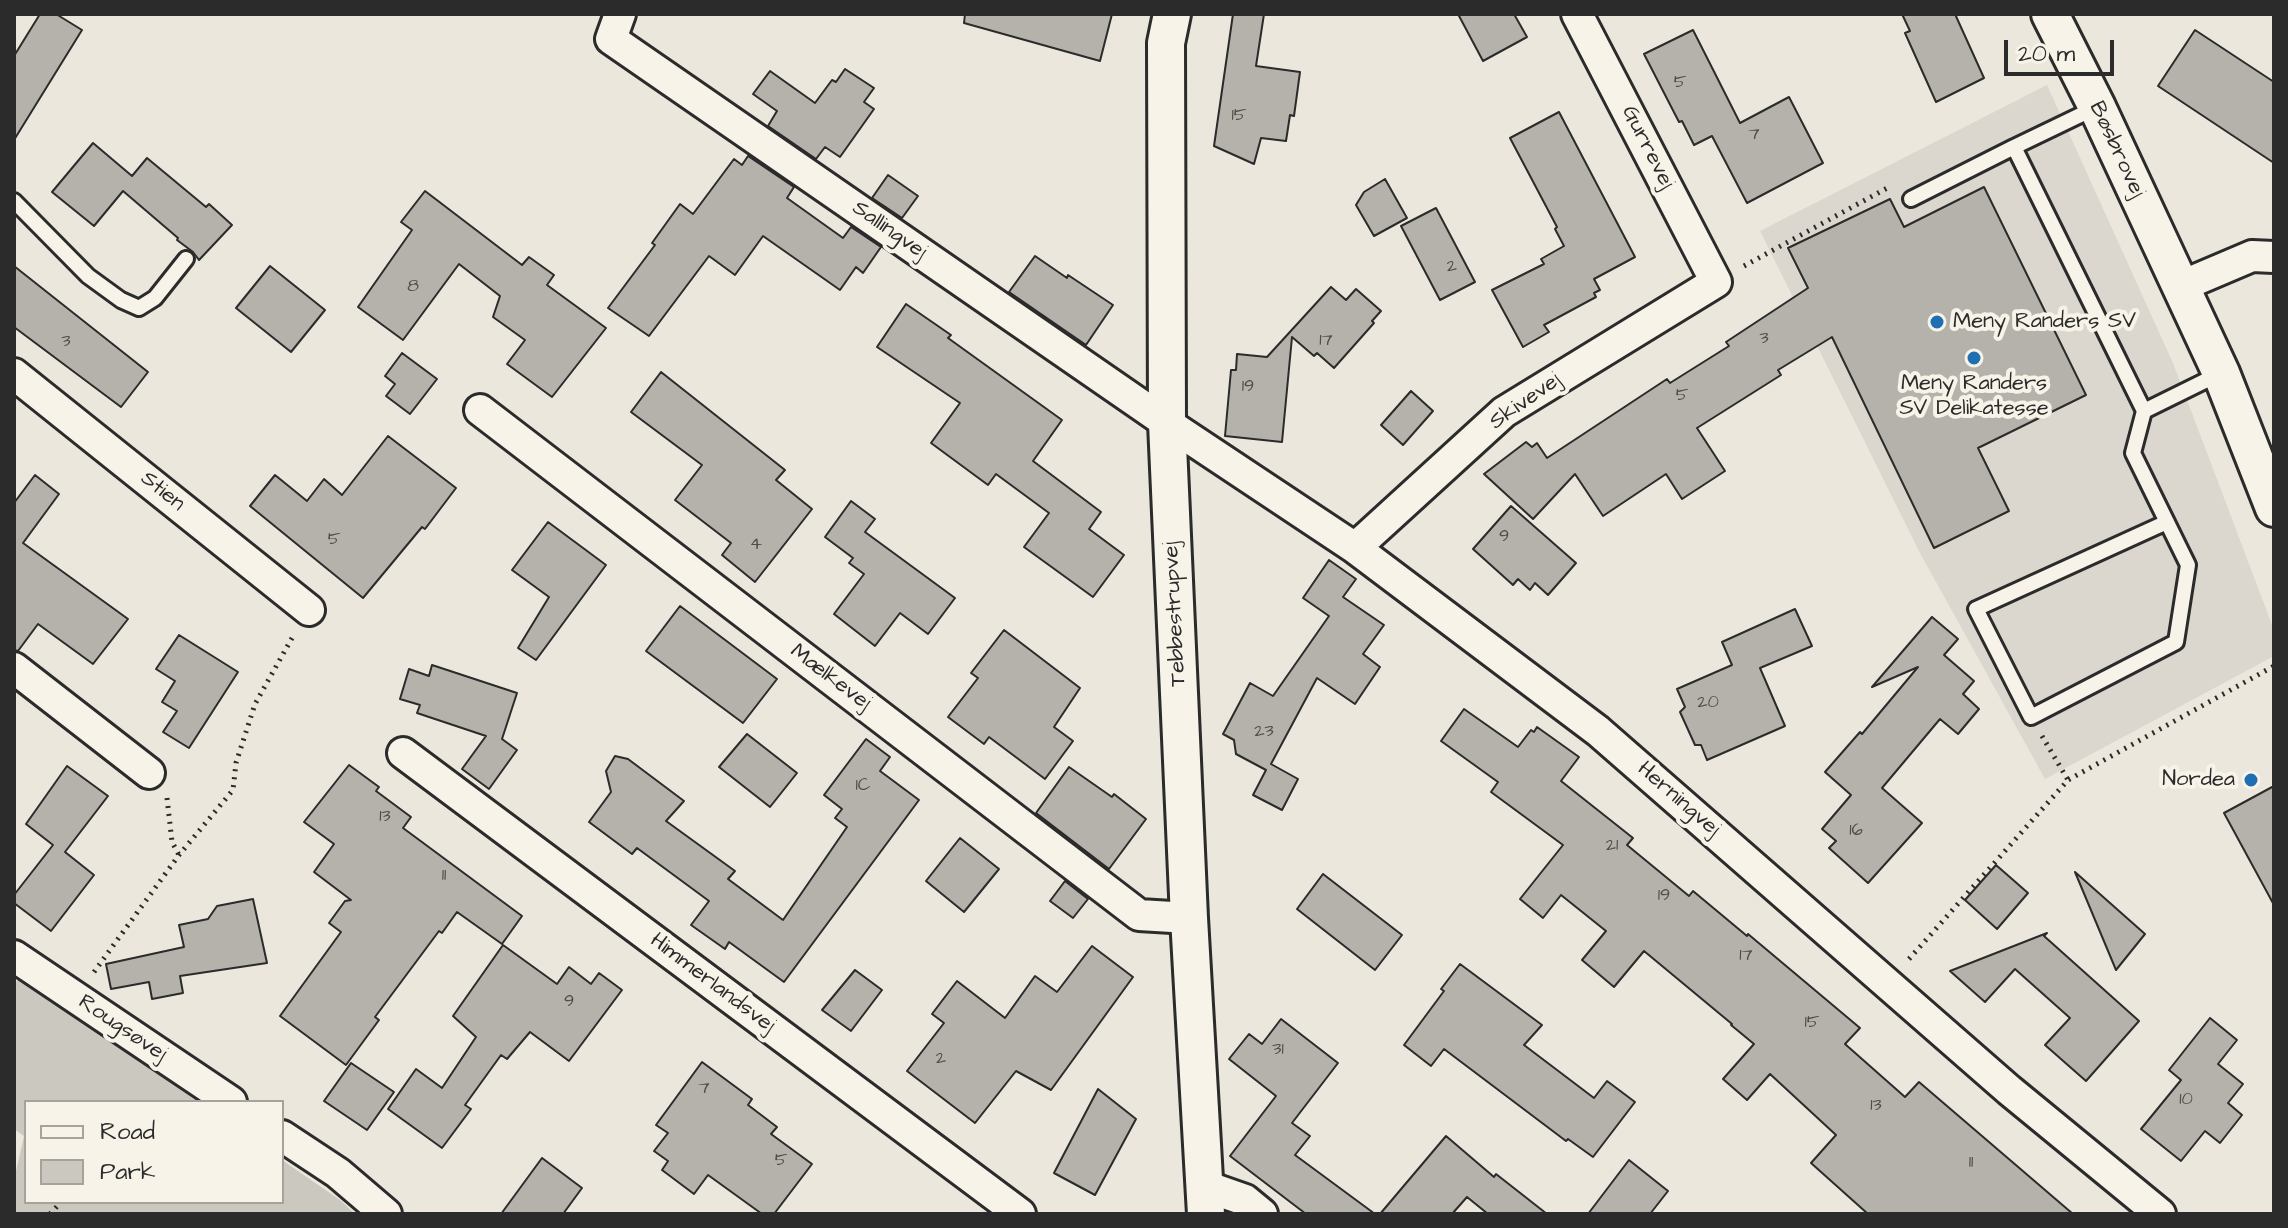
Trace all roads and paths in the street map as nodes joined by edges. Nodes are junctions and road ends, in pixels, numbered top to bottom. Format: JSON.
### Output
{"nodes":[{"id":1,"x":1172,"y":14,"type":"edge"},
{"id":2,"x":1577,"y":14,"type":"edge"},
{"id":3,"x":2051,"y":14,"type":"edge"},
{"id":4,"x":616,"y":26,"type":"edge"},
{"id":5,"x":2097,"y":107,"type":"junction"},
{"id":6,"x":2014,"y":147,"type":"junction"},
{"id":7,"x":1911,"y":199,"type":"joint"},
{"id":8,"x":14,"y":201,"type":"edge"},
{"id":9,"x":2274,"y":257,"type":"edge"},
{"id":10,"x":186,"y":259,"type":"dead end"},
{"id":11,"x":1716,"y":282,"type":"junction"},
{"id":12,"x":2179,"y":287,"type":"junction"},
{"id":13,"x":2221,"y":373,"type":"junction"},
{"id":14,"x":14,"y":374,"type":"edge"},
{"id":15,"x":480,"y":410,"type":"dead end"},
{"id":16,"x":2144,"y":411,"type":"junction"},
{"id":17,"x":1167,"y":423,"type":"junction"},
{"id":18,"x":2274,"y":508,"type":"edge"},
{"id":19,"x":2167,"y":522,"type":"junction"},
{"id":20,"x":1355,"y":548,"type":"junction"},
{"id":21,"x":309,"y":610,"type":"joint"},
{"id":22,"x":2274,"y":666,"type":"edge"},
{"id":23,"x":14,"y":668,"type":"edge"},
{"id":24,"x":2031,"y":717,"type":"junction"},
{"id":25,"x":403,"y":753,"type":"dead end"},
{"id":26,"x":158,"y":779,"type":"joint"},
{"id":27,"x":2068,"y":780,"type":"junction"},
{"id":28,"x":179,"y":855,"type":"junction"},
{"id":29,"x":1189,"y":918,"type":"junction"},
{"id":30,"x":14,"y":956,"type":"edge"},
{"id":31,"x":1887,"y":984,"type":"junction"},
{"id":32,"x":76,"y":997,"type":"junction"},
{"id":33,"x":228,"y":1100,"type":"edge"},
{"id":34,"x":284,"y":1137,"type":"edge"},
{"id":35,"x":1205,"y":1200,"type":"edge"},
{"id":36,"x":386,"y":1214,"type":"edge"},
{"id":37,"x":1020,"y":1214,"type":"edge"},
{"id":38,"x":1262,"y":1214,"type":"edge"},
{"id":39,"x":2160,"y":1214,"type":"edge"}],
"edges":[{"from":1,"to":17,"type":"street","name":"Tebbestrupvej"},
{"from":2,"to":11,"type":"street","name":"Gurrevej"},
{"from":3,"to":5,"type":"street","name":"Bøsbrovej"},
{"from":4,"to":17,"type":"street","name":"Sallingvej"},
{"from":5,"to":6,"type":"lane"},
{"from":5,"to":12,"type":"street","name":"Bøsbrovej"},
{"from":6,"to":7,"type":"lane"},
{"from":6,"to":16,"type":"lane"},
{"from":7,"to":11,"type":"path"},
{"from":8,"to":10,"type":"lane"},
{"from":9,"to":12,"type":"street"},
{"from":11,"to":20,"type":"street","name":"Skivevej"},
{"from":12,"to":13,"type":"street","name":"Bøsbrovej"},
{"from":13,"to":16,"type":"lane"},
{"from":13,"to":18,"type":"street","name":"Bøsbrovej"},
{"from":14,"to":21,"type":"street","name":"Stien"},
{"from":15,"to":29,"type":"street","name":"Mælkevej"},
{"from":16,"to":19,"type":"lane"},
{"from":17,"to":20,"type":"street","name":"Herningvej"},
{"from":17,"to":29,"type":"street","name":"Tebbestrupvej"},
{"from":19,"to":24,"type":"lane"},
{"from":19,"to":24,"type":"lane"},
{"from":20,"to":31,"type":"street","name":"Herningvej"},
{"from":21,"to":28,"type":"path"},
{"from":22,"to":27,"type":"path"},
{"from":23,"to":26,"type":"street"},
{"from":24,"to":27,"type":"path"},
{"from":25,"to":37,"type":"street","name":"Himmerlandsvej"},
{"from":26,"to":28,"type":"path"},
{"from":27,"to":31,"type":"path"},
{"from":28,"to":32,"type":"path"},
{"from":29,"to":35,"type":"street","name":"Tebbestrupvej"},
{"from":30,"to":32,"type":"street","name":"Rougsøvej"},
{"from":31,"to":39,"type":"street","name":"Herningvej"},
{"from":32,"to":33,"type":"street","name":"Rougsøvej"},
{"from":34,"to":36,"type":"street"},
{"from":35,"to":38,"type":"street"}]}
